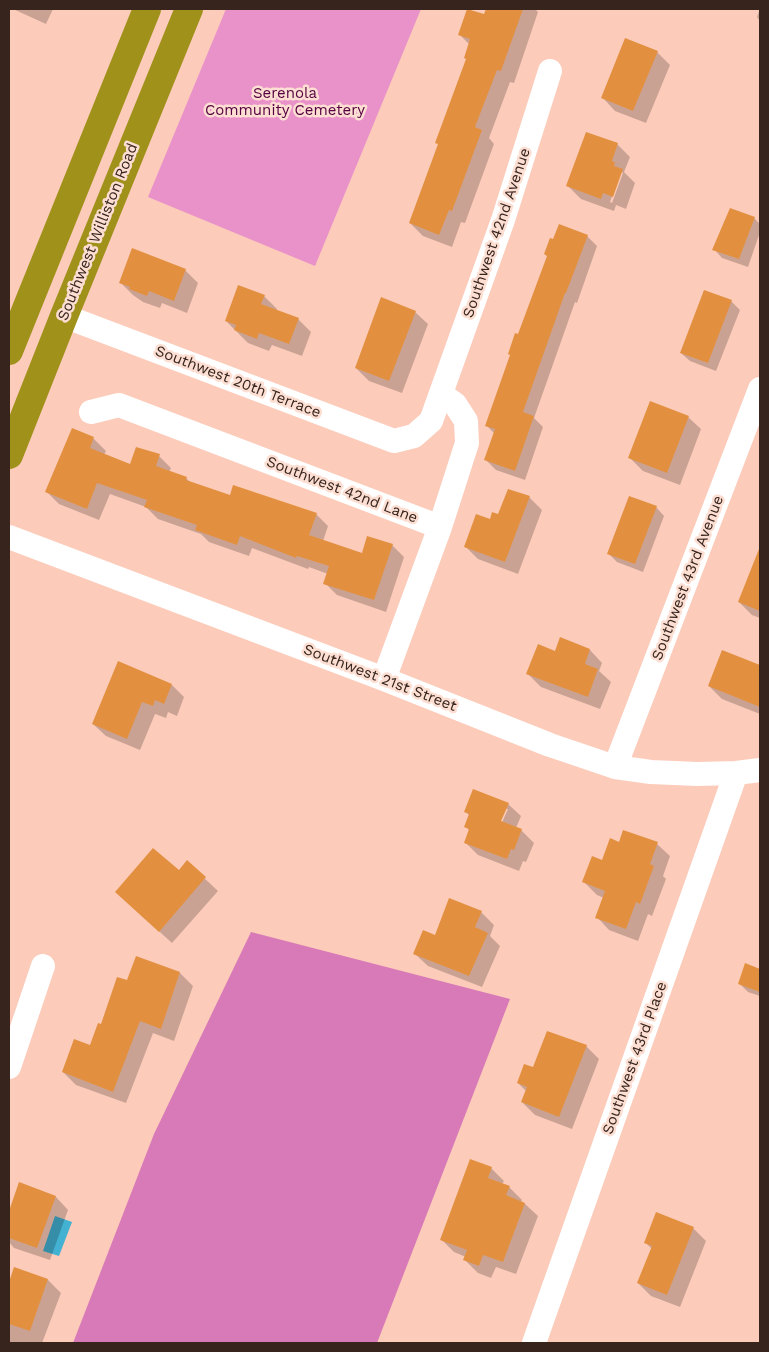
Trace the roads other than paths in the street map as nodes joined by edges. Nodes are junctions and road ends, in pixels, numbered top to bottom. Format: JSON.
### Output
{"nodes":[{"id":1,"x":147,"y":9,"type":"edge"},
{"id":2,"x":189,"y":9,"type":"edge"},
{"id":3,"x":550,"y":71,"type":"dead end"},
{"id":4,"x":64,"y":316,"type":"junction"},
{"id":5,"x":9,"y":351,"type":"edge"},
{"id":6,"x":760,"y":388,"type":"edge"},
{"id":7,"x":441,"y":394,"type":"junction"},
{"id":8,"x":91,"y":412,"type":"dead end"},
{"id":9,"x":414,"y":436,"type":"joint"},
{"id":10,"x":9,"y":455,"type":"edge"},
{"id":11,"x":440,"y":527,"type":"junction"},
{"id":12,"x":9,"y":537,"type":"edge"},
{"id":13,"x":384,"y":679,"type":"junction"},
{"id":14,"x":615,"y":767,"type":"junction"},
{"id":15,"x":760,"y":770,"type":"edge"},
{"id":16,"x":736,"y":774,"type":"junction"},
{"id":17,"x":43,"y":966,"type":"dead end"},
{"id":18,"x":9,"y":1067,"type":"edge"},
{"id":19,"x":534,"y":1343,"type":"edge"}],
"edges":[{"from":1,"to":5,"type":"highway"},
{"from":2,"to":4,"type":"highway","name":"Southwest Williston Road"},
{"from":3,"to":7,"type":"street","name":"Southwest 42nd Avenue"},
{"from":4,"to":9,"type":"street","name":"Southwest 20th Terrace"},
{"from":4,"to":10,"type":"highway","name":"Southwest Williston Road"},
{"from":6,"to":14,"type":"street","name":"Southwest 43rd Avenue"},
{"from":7,"to":9,"type":"street","name":"Southwest 42nd Avenue"},
{"from":7,"to":11,"type":"street"},
{"from":8,"to":11,"type":"street","name":"Southwest 42nd Lane"},
{"from":11,"to":13,"type":"street"},
{"from":12,"to":13,"type":"street","name":"Southwest 21st Street"},
{"from":13,"to":14,"type":"street","name":"Southwest 21st Street"},
{"from":14,"to":16,"type":"street","name":"Southwest 21st Street"},
{"from":15,"to":16,"type":"street","name":"Southwest 21st Street"},
{"from":16,"to":19,"type":"street","name":"Southwest 43rd Place"},
{"from":17,"to":18,"type":"street"}]}
